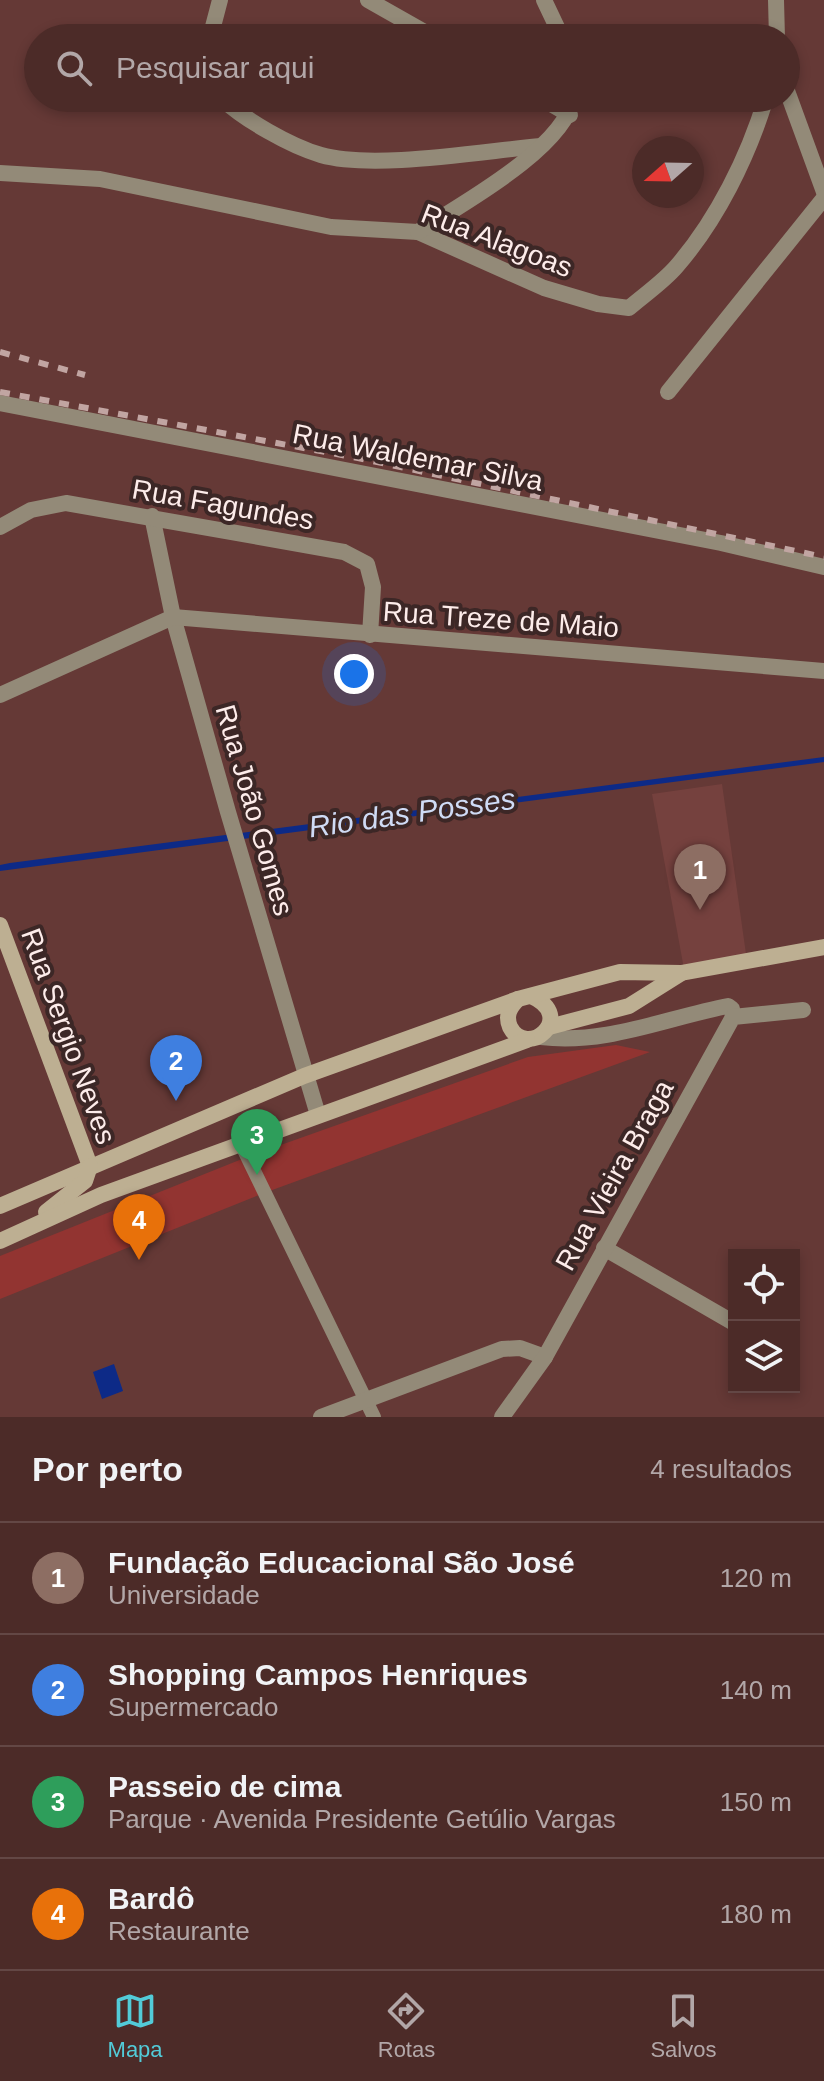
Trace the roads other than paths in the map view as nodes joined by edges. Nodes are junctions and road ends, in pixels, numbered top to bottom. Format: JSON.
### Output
{"nodes":[{"id":1,"x":220,"y":0,"type":"edge"},
{"id":2,"x":368,"y":0,"type":"edge"},
{"id":3,"x":544,"y":0,"type":"edge"},
{"id":4,"x":776,"y":0,"type":"edge"},
{"id":5,"x":214,"y":24,"type":"edge"},
{"id":6,"x":410,"y":24,"type":"edge"},
{"id":7,"x":555,"y":24,"type":"edge"},
{"id":8,"x":777,"y":24,"type":"edge"},
{"id":9,"x":237,"y":112,"type":"edge"},
{"id":10,"x":566,"y":112,"type":"edge"},
{"id":11,"x":762,"y":112,"type":"edge"},
{"id":12,"x":795,"y":112,"type":"edge"},
{"id":13,"x":541,"y":146,"type":"junction"},
{"id":14,"x":0,"y":173,"type":"edge"},
{"id":15,"x":824,"y":195,"type":"edge"},
{"id":16,"x":418,"y":232,"type":"junction"},
{"id":17,"x":668,"y":392,"type":"dead end"},
{"id":18,"x":0,"y":403,"type":"edge"},
{"id":19,"x":152,"y":516,"type":"junction"},
{"id":20,"x":0,"y":527,"type":"edge"},
{"id":21,"x":824,"y":567,"type":"edge"},
{"id":22,"x":173,"y":617,"type":"junction"},
{"id":23,"x":370,"y":635,"type":"junction"},
{"id":24,"x":824,"y":671,"type":"edge"},
{"id":25,"x":0,"y":695,"type":"edge"},
{"id":26,"x":0,"y":925,"type":"edge"},
{"id":27,"x":824,"y":947,"type":"edge"},
{"id":28,"x":681,"y":973,"type":"junction"},
{"id":29,"x":525,"y":997,"type":"junction"},
{"id":30,"x":803,"y":1010,"type":"dead end"},
{"id":31,"x":733,"y":1017,"type":"junction"},
{"id":32,"x":539,"y":1034,"type":"junction"},
{"id":33,"x":304,"y":1076,"type":"junction"},
{"id":34,"x":318,"y":1115,"type":"junction"},
{"id":35,"x":241,"y":1144,"type":"junction"},
{"id":36,"x":90,"y":1166,"type":"junction"},
{"id":37,"x":0,"y":1206,"type":"edge"},
{"id":38,"x":0,"y":1240,"type":"edge"},
{"id":39,"x":604,"y":1248,"type":"junction"},
{"id":40,"x":731,"y":1321,"type":"edge"},
{"id":41,"x":545,"y":1357,"type":"junction"},
{"id":42,"x":365,"y":1399,"type":"junction"},
{"id":43,"x":321,"y":1417,"type":"edge"},
{"id":44,"x":374,"y":1417,"type":"edge"},
{"id":45,"x":502,"y":1417,"type":"edge"}],
"edges":[{"from":1,"to":5,"type":"street"},
{"from":2,"to":6,"type":"street"},
{"from":3,"to":7,"type":"street"},
{"from":4,"to":8,"type":"street"},
{"from":9,"to":13,"type":"street"},
{"from":10,"to":13,"type":"street"},
{"from":11,"to":16,"type":"street","name":"Rua Alagoas"},
{"from":12,"to":15,"type":"street"},
{"from":13,"to":16,"type":"street"},
{"from":14,"to":16,"type":"street","name":"Rua Alagoas"},
{"from":15,"to":17,"type":"street"},
{"from":18,"to":21,"type":"street","name":"Rua Waldemar Silva"},
{"from":19,"to":20,"type":"street","name":"Rua Fagundes"},
{"from":19,"to":22,"type":"street","name":"Rua João Gomes"},
{"from":19,"to":23,"type":"street","name":"Rua Fagundes"},
{"from":22,"to":23,"type":"street","name":"Rua Treze de Maio"},
{"from":22,"to":25,"type":"street"},
{"from":22,"to":33,"type":"street","name":"Rua João Gomes"},
{"from":23,"to":24,"type":"street","name":"Rua Treze de Maio"},
{"from":26,"to":36,"type":"main road","name":"Rua Sergio Neves"},
{"from":27,"to":28,"type":"main road"},
{"from":28,"to":29,"type":"main road"},
{"from":28,"to":32,"type":"main road"},
{"from":29,"to":32,"type":"main road"},
{"from":29,"to":32,"type":"main road"},
{"from":29,"to":33,"type":"main road"},
{"from":30,"to":31,"type":"street"},
{"from":31,"to":32,"type":"street"},
{"from":31,"to":39,"type":"street","name":"Rua Vieira Braga"},
{"from":32,"to":34,"type":"main road"},
{"from":33,"to":34,"type":"street","name":"Rua João Gomes"},
{"from":33,"to":36,"type":"main road"},
{"from":34,"to":35,"type":"main road"},
{"from":35,"to":38,"type":"main road"},
{"from":35,"to":42,"type":"lane"},
{"from":36,"to":37,"type":"main road"},
{"from":36,"to":38,"type":"main road"},
{"from":39,"to":40,"type":"street"},
{"from":39,"to":41,"type":"street","name":"Rua Vieira Braga"},
{"from":41,"to":42,"type":"street"},
{"from":41,"to":45,"type":"street","name":"Rua Vieira Braga"},
{"from":42,"to":43,"type":"street"},
{"from":42,"to":44,"type":"lane"}]}
